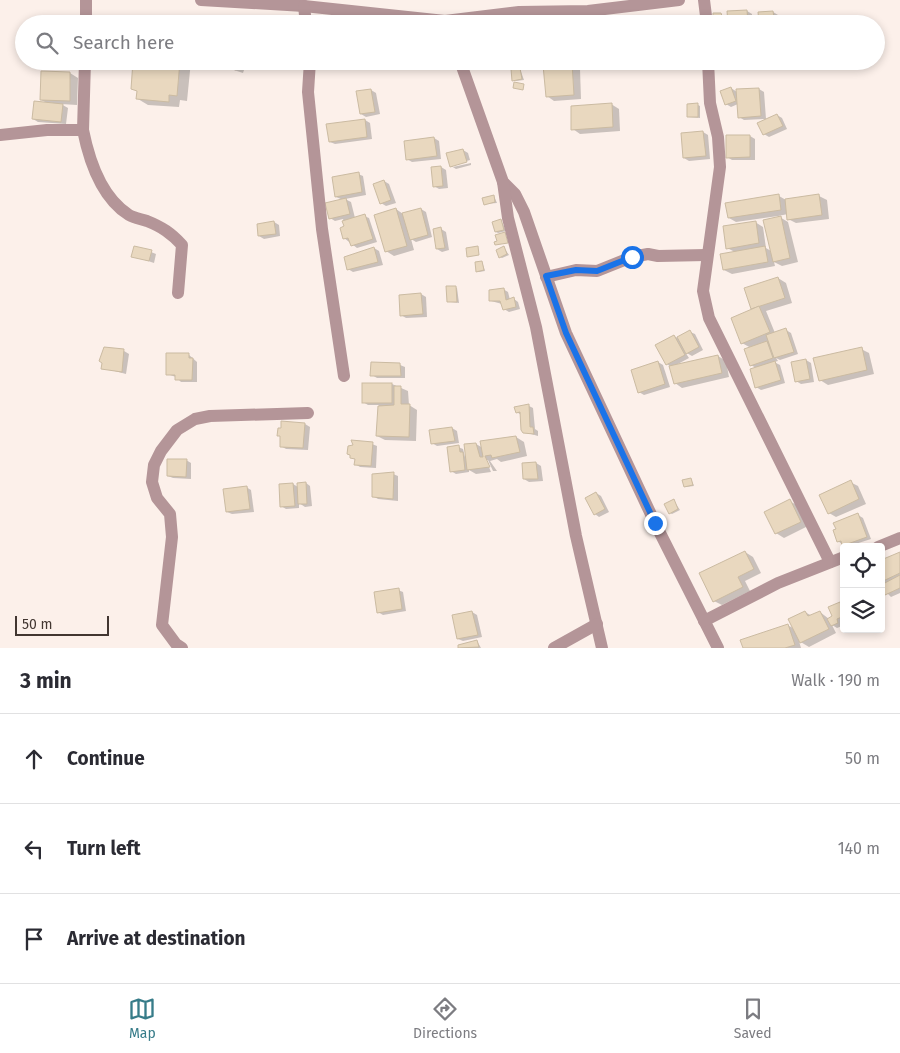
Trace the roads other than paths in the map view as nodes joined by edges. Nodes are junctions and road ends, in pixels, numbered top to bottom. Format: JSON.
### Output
{"nodes":[{"id":1,"x":86,"y":0,"type":"edge"},
{"id":2,"x":201,"y":0,"type":"edge"},
{"id":3,"x":679,"y":0,"type":"edge"},
{"id":4,"x":704,"y":0,"type":"edge"},
{"id":5,"x":304,"y":6,"type":"junction"},
{"id":6,"x":518,"y":6,"type":"edge"},
{"id":7,"x":86,"y":15,"type":"edge"},
{"id":8,"x":305,"y":15,"type":"edge"},
{"id":9,"x":379,"y":15,"type":"edge"},
{"id":10,"x":480,"y":15,"type":"edge"},
{"id":11,"x":706,"y":15,"type":"edge"},
{"id":12,"x":85,"y":70,"type":"edge"},
{"id":13,"x":309,"y":70,"type":"edge"},
{"id":14,"x":463,"y":70,"type":"edge"},
{"id":15,"x":708,"y":70,"type":"edge"},
{"id":16,"x":83,"y":130,"type":"junction"},
{"id":17,"x":0,"y":135,"type":"edge"},
{"id":18,"x":503,"y":182,"type":"junction"},
{"id":19,"x":706,"y":255,"type":"junction"},
{"id":20,"x":546,"y":276,"type":"junction"},
{"id":21,"x":178,"y":293,"type":"dead end"},
{"id":22,"x":344,"y":376,"type":"dead end"},
{"id":23,"x":308,"y":413,"type":"dead end"},
{"id":24,"x":900,"y":538,"type":"edge"},
{"id":25,"x":885,"y":544,"type":"edge"},
{"id":26,"x":840,"y":558,"type":"edge"},
{"id":27,"x":830,"y":562,"type":"junction"},
{"id":28,"x":704,"y":620,"type":"junction"},
{"id":29,"x":596,"y":624,"type":"junction"},
{"id":30,"x":182,"y":648,"type":"edge"},
{"id":31,"x":554,"y":648,"type":"edge"},
{"id":32,"x":602,"y":648,"type":"edge"},
{"id":33,"x":718,"y":648,"type":"edge"}],
"edges":[{"from":1,"to":7,"type":"street"},
{"from":2,"to":5,"type":"street"},
{"from":3,"to":6,"type":"street"},
{"from":4,"to":11,"type":"street"},
{"from":5,"to":8,"type":"street"},
{"from":5,"to":9,"type":"street"},
{"from":6,"to":10,"type":"street"},
{"from":12,"to":16,"type":"street"},
{"from":13,"to":22,"type":"street"},
{"from":14,"to":18,"type":"street"},
{"from":15,"to":19,"type":"street"},
{"from":16,"to":17,"type":"street"},
{"from":16,"to":21,"type":"street"},
{"from":18,"to":20,"type":"street"},
{"from":18,"to":29,"type":"street"},
{"from":19,"to":20,"type":"street"},
{"from":19,"to":27,"type":"street"},
{"from":20,"to":28,"type":"street"},
{"from":23,"to":30,"type":"street"},
{"from":24,"to":25,"type":"street"},
{"from":26,"to":27,"type":"street"},
{"from":27,"to":28,"type":"street"},
{"from":28,"to":33,"type":"street"},
{"from":29,"to":31,"type":"street"},
{"from":29,"to":32,"type":"street"}]}
